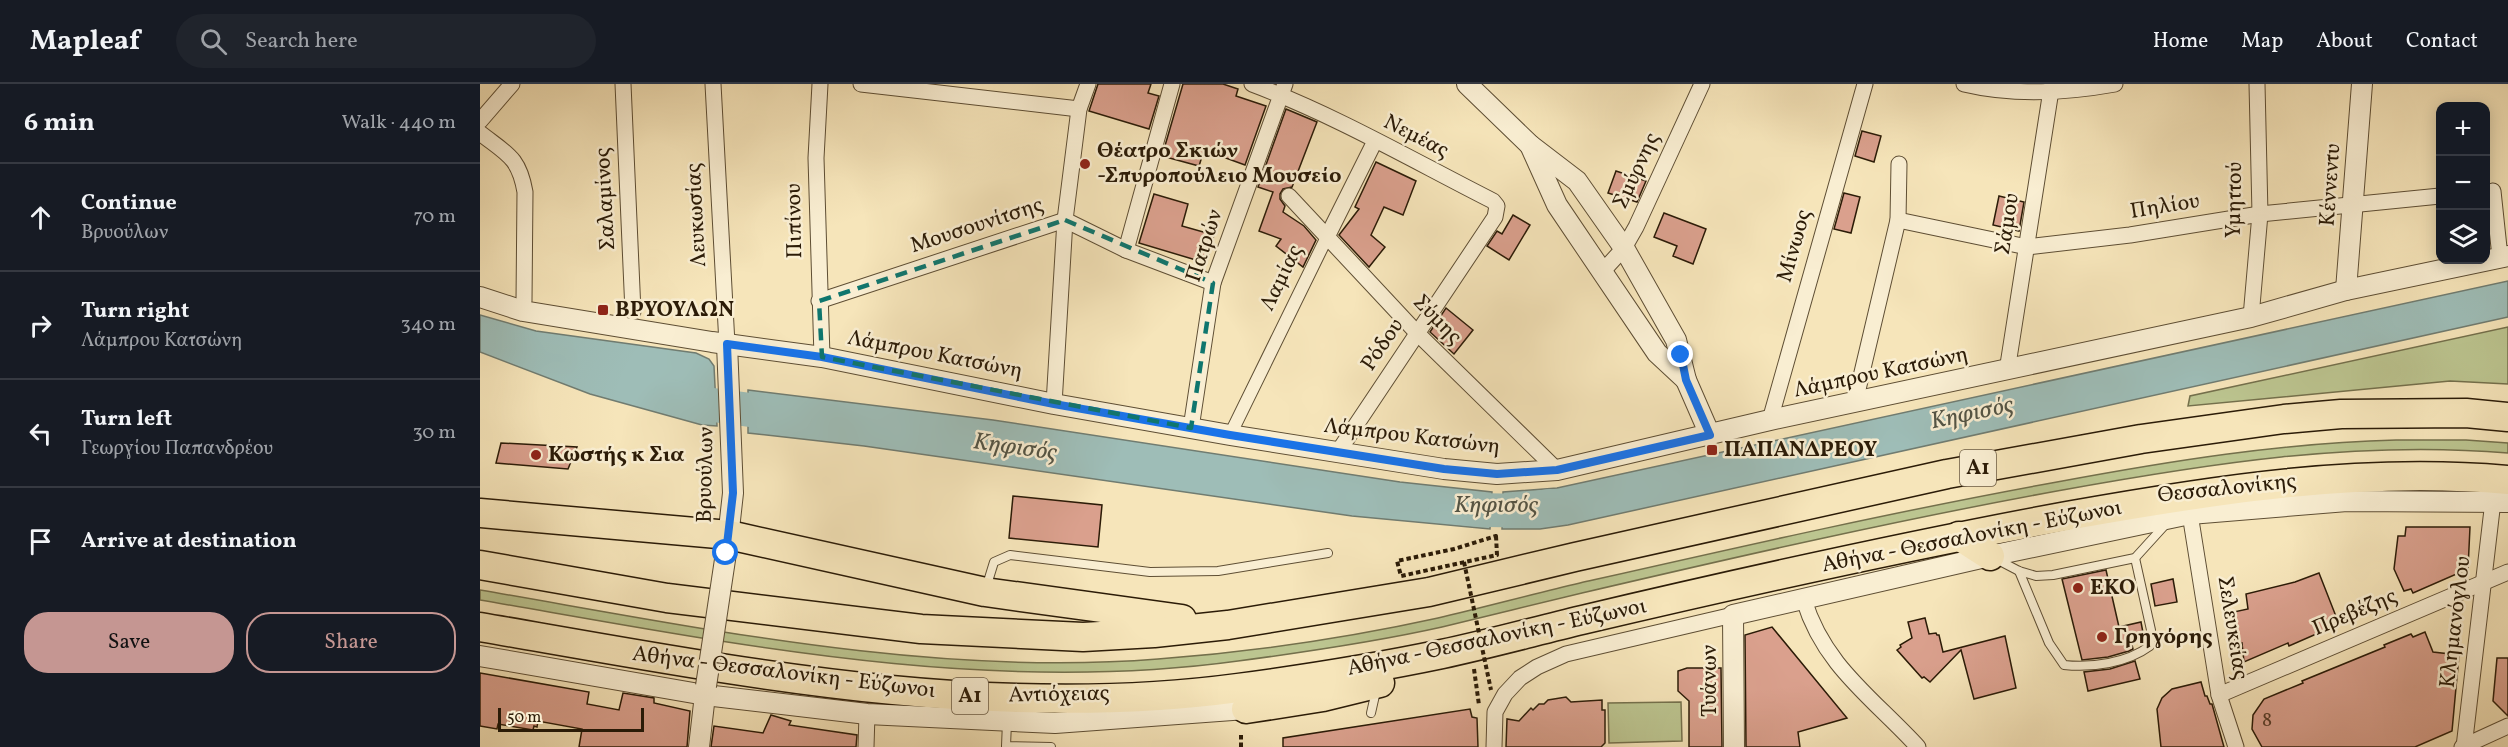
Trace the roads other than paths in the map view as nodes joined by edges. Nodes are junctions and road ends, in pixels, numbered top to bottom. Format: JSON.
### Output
{"nodes":[{"id":1,"x":512,"y":84,"type":"edge"},
{"id":2,"x":623,"y":84,"type":"edge"},
{"id":3,"x":713,"y":84,"type":"edge"},
{"id":4,"x":820,"y":84,"type":"edge"},
{"id":5,"x":861,"y":84,"type":"edge"},
{"id":6,"x":1088,"y":84,"type":"edge"},
{"id":7,"x":1172,"y":84,"type":"edge"},
{"id":8,"x":1252,"y":84,"type":"edge"},
{"id":9,"x":1467,"y":84,"type":"edge"},
{"id":10,"x":1702,"y":84,"type":"edge"},
{"id":11,"x":1865,"y":84,"type":"edge"},
{"id":12,"x":1964,"y":84,"type":"edge"},
{"id":13,"x":2115,"y":84,"type":"edge"},
{"id":14,"x":2257,"y":84,"type":"edge"},
{"id":15,"x":2362,"y":84,"type":"edge"},
{"id":16,"x":910,"y":87,"type":"edge"},
{"id":17,"x":2051,"y":88,"type":"edge"},
{"id":18,"x":1283,"y":89,"type":"edge"},
{"id":19,"x":1079,"y":109,"type":"junction"},
{"id":20,"x":480,"y":121,"type":"edge"},
{"id":21,"x":480,"y":133,"type":"edge"},
{"id":22,"x":1375,"y":141,"type":"junction"},
{"id":23,"x":1530,"y":145,"type":"junction"},
{"id":24,"x":1899,"y":164,"type":"dead end"},
{"id":25,"x":2496,"y":191,"type":"edge"},
{"id":26,"x":1289,"y":196,"type":"dead end"},
{"id":27,"x":2436,"y":196,"type":"edge"},
{"id":28,"x":1493,"y":201,"type":"joint"},
{"id":29,"x":2354,"y":205,"type":"junction"},
{"id":30,"x":2260,"y":214,"type":"junction"},
{"id":31,"x":1065,"y":220,"type":"junction"},
{"id":32,"x":1898,"y":220,"type":"junction"},
{"id":33,"x":1327,"y":237,"type":"junction"},
{"id":34,"x":2027,"y":247,"type":"junction"},
{"id":35,"x":1624,"y":248,"type":"junction"},
{"id":36,"x":1126,"y":250,"type":"junction"},
{"id":37,"x":2504,"y":256,"type":"edge"},
{"id":38,"x":1603,"y":271,"type":"junction"},
{"id":39,"x":1213,"y":283,"type":"junction"},
{"id":40,"x":2346,"y":290,"type":"junction"},
{"id":41,"x":480,"y":297,"type":"edge"},
{"id":42,"x":524,"y":301,"type":"dead end"},
{"id":43,"x":819,"y":301,"type":"junction"},
{"id":44,"x":633,"y":312,"type":"dead end"},
{"id":45,"x":2251,"y":317,"type":"junction"},
{"id":46,"x":1417,"y":333,"type":"junction"},
{"id":47,"x":727,"y":352,"type":"junction"},
{"id":48,"x":822,"y":357,"type":"junction"},
{"id":49,"x":2007,"y":371,"type":"junction"},
{"id":50,"x":1686,"y":380,"type":"junction"},
{"id":51,"x":1855,"y":402,"type":"junction"},
{"id":52,"x":1054,"y":404,"type":"junction"},
{"id":53,"x":2508,"y":417,"type":"edge"},
{"id":54,"x":1770,"y":420,"type":"junction"},
{"id":55,"x":1191,"y":428,"type":"junction"},
{"id":56,"x":1230,"y":435,"type":"junction"},
{"id":57,"x":1710,"y":435,"type":"junction"},
{"id":58,"x":1338,"y":452,"type":"junction"},
{"id":59,"x":1557,"y":470,"type":"junction"},
{"id":60,"x":2287,"y":482,"type":"junction"},
{"id":61,"x":2503,"y":495,"type":"edge"},
{"id":62,"x":480,"y":513,"type":"edge"},
{"id":63,"x":2182,"y":515,"type":"junction"},
{"id":64,"x":1959,"y":536,"type":"junction"},
{"id":65,"x":728,"y":544,"type":"junction"},
{"id":66,"x":1328,"y":553,"type":"dead end"},
{"id":67,"x":1990,"y":556,"type":"junction"},
{"id":68,"x":2135,"y":558,"type":"junction"},
{"id":69,"x":480,"y":565,"type":"edge"},
{"id":70,"x":2019,"y":571,"type":"junction"},
{"id":71,"x":2508,"y":572,"type":"edge"},
{"id":72,"x":2484,"y":583,"type":"junction"},
{"id":73,"x":985,"y":592,"type":"junction"},
{"id":74,"x":1804,"y":600,"type":"junction"},
{"id":75,"x":1733,"y":615,"type":"junction"},
{"id":76,"x":1228,"y":625,"type":"junction"},
{"id":77,"x":480,"y":627,"type":"edge"},
{"id":78,"x":1467,"y":648,"type":"junction"},
{"id":79,"x":480,"y":656,"type":"edge"},
{"id":80,"x":1377,"y":684,"type":"junction"},
{"id":81,"x":706,"y":691,"type":"junction"},
{"id":82,"x":2219,"y":695,"type":"junction"},
{"id":83,"x":1371,"y":713,"type":"dead end"},
{"id":84,"x":867,"y":714,"type":"junction"},
{"id":85,"x":1008,"y":720,"type":"junction"},
{"id":86,"x":1244,"y":722,"type":"joint"},
{"id":87,"x":2508,"y":726,"type":"edge"},
{"id":88,"x":699,"y":747,"type":"edge"},
{"id":89,"x":866,"y":747,"type":"edge"},
{"id":90,"x":1051,"y":747,"type":"edge"},
{"id":91,"x":1494,"y":747,"type":"edge"},
{"id":92,"x":1734,"y":747,"type":"edge"},
{"id":93,"x":1921,"y":747,"type":"edge"},
{"id":94,"x":2236,"y":747,"type":"edge"},
{"id":95,"x":2464,"y":747,"type":"edge"}],
"edges":[{"from":1,"to":20,"type":"street"},
{"from":2,"to":44,"type":"street","name":"Σαλαμίνος"},
{"from":3,"to":47,"type":"street","name":"Λευκωσίας"},
{"from":4,"to":43,"type":"street","name":"Πιπίνου"},
{"from":5,"to":16,"type":"street"},
{"from":6,"to":19,"type":"street"},
{"from":7,"to":36,"type":"street"},
{"from":8,"to":18,"type":"street","name":"Νεμέας"},
{"from":9,"to":23,"type":"street"},
{"from":10,"to":35,"type":"street","name":"Σμύρνης"},
{"from":11,"to":54,"type":"street","name":"Μίνωος"},
{"from":12,"to":17,"type":"street"},
{"from":13,"to":17,"type":"street"},
{"from":14,"to":30,"type":"street","name":"Υμηττού"},
{"from":15,"to":29,"type":"street","name":"Κέννεντυ"},
{"from":16,"to":19,"type":"street"},
{"from":17,"to":34,"type":"street","name":"Σάμου"},
{"from":18,"to":22,"type":"street","name":"Νεμέας"},
{"from":18,"to":39,"type":"street","name":"Πατρών"},
{"from":19,"to":31,"type":"street"},
{"from":21,"to":42,"type":"street"},
{"from":22,"to":28,"type":"street","name":"Νεμέας"},
{"from":22,"to":33,"type":"street","name":"Λαμίας"},
{"from":23,"to":35,"type":"street"},
{"from":23,"to":38,"type":"street"},
{"from":24,"to":32,"type":"street"},
{"from":25,"to":37,"type":"street"},
{"from":26,"to":33,"type":"street","name":"Σύμης"},
{"from":27,"to":29,"type":"street","name":"Πηλίου"},
{"from":28,"to":46,"type":"street","name":"Ρόδου"},
{"from":29,"to":30,"type":"street","name":"Πηλίου"},
{"from":29,"to":40,"type":"street","name":"Κέννεντυ"},
{"from":30,"to":34,"type":"street","name":"Πηλίου"},
{"from":30,"to":45,"type":"street","name":"Υμηττού"},
{"from":31,"to":36,"type":"street","name":"Μουσουνίτσης"},
{"from":31,"to":43,"type":"street","name":"Μουσουνίτσης"},
{"from":31,"to":52,"type":"street"},
{"from":32,"to":34,"type":"street","name":"Πηλίου"},
{"from":32,"to":51,"type":"street"},
{"from":33,"to":46,"type":"street","name":"Σύμης"},
{"from":33,"to":56,"type":"street","name":"Λαμίας"},
{"from":34,"to":49,"type":"street","name":"Σάμου"},
{"from":35,"to":38,"type":"street","name":"Σμύρνης"},
{"from":35,"to":50,"type":"street"},
{"from":36,"to":39,"type":"street","name":"Μουσουνίτσης"},
{"from":37,"to":40,"type":"street","name":"Λάμπρου Κατσώνη"},
{"from":38,"to":50,"type":"street"},
{"from":39,"to":55,"type":"street","name":"Πατρών"},
{"from":40,"to":45,"type":"street","name":"Λάμπρου Κατσώνη"},
{"from":41,"to":47,"type":"street","name":"Λάμπρου Κατσώνη"},
{"from":43,"to":48,"type":"street","name":"Πιπίνου"},
{"from":45,"to":49,"type":"street","name":"Λάμπρου Κατσώνη"},
{"from":46,"to":58,"type":"street","name":"Ρόδου"},
{"from":46,"to":59,"type":"street","name":"Σύμης"},
{"from":47,"to":48,"type":"street","name":"Λάμπρου Κατσώνη"},
{"from":47,"to":65,"type":"street","name":"Βρυούλων"},
{"from":48,"to":52,"type":"street","name":"Λάμπρου Κατσώνη"},
{"from":49,"to":51,"type":"street","name":"Λάμπρου Κατσώνη"},
{"from":50,"to":57,"type":"street"},
{"from":51,"to":54,"type":"street","name":"Λάμπρου Κατσώνη"},
{"from":52,"to":55,"type":"street","name":"Λάμπρου Κατσώνη"},
{"from":53,"to":76,"type":"highway","number":"Α1"},
{"from":54,"to":57,"type":"street","name":"Λάμπρου Κατσώνη"},
{"from":55,"to":56,"type":"street","name":"Λάμπρου Κατσώνη"},
{"from":56,"to":58,"type":"street","name":"Λάμπρου Κατσώνη"},
{"from":57,"to":59,"type":"street","name":"Λάμπρου Κατσώνη"},
{"from":58,"to":59,"type":"street","name":"Λάμπρου Κατσώνη"},
{"from":60,"to":61,"type":"highway","name":"Αθήνα - Θεσσαλονίκη - Εύζωνοι","number":"Α1"},
{"from":60,"to":63,"type":"highway"},
{"from":60,"to":64,"type":"highway","name":"Αθήνα - Θεσσαλονίκη - Εύζωνοι","number":"Α1"},
{"from":61,"to":63,"type":"street","name":"Θεσσαλονίκης"},
{"from":61,"to":72,"type":"street","name":"Κλημανόγλου"},
{"from":62,"to":65,"type":"highway"},
{"from":63,"to":67,"type":"street","name":"Θεσσαλονίκης"},
{"from":63,"to":68,"type":"lane"},
{"from":63,"to":82,"type":"street","name":"Σελευκείας"},
{"from":64,"to":67,"type":"highway"},
{"from":64,"to":78,"type":"highway","name":"Αθήνα - Θεσσαλονίκη - Εύζωνοι","number":"Α1"},
{"from":65,"to":73,"type":"highway"},
{"from":65,"to":81,"type":"street","name":"Βρυούλων","bridge":true},
{"from":66,"to":73,"type":"lane"},
{"from":67,"to":70,"type":"lane"},
{"from":67,"to":74,"type":"street","name":"Θεσσαλονίκης"},
{"from":68,"to":70,"type":"lane"},
{"from":68,"to":70,"type":"lane"},
{"from":69,"to":76,"type":"highway","number":"Α1"},
{"from":71,"to":72,"type":"street","name":"Πρεβέζης"},
{"from":72,"to":82,"type":"street","name":"Πρεβέζης"},
{"from":72,"to":95,"type":"street","name":"Κλημανόγλου"},
{"from":73,"to":76,"type":"highway"},
{"from":74,"to":75,"type":"street","name":"Θεσσαλονίκης"},
{"from":74,"to":93,"type":"street"},
{"from":75,"to":91,"type":"street","name":"Θεσσαλονίκης"},
{"from":75,"to":92,"type":"street","name":"Τυάνων"},
{"from":77,"to":78,"type":"highway","name":"Αθήνα - Θεσσαλονίκη - Εύζωνοι","number":"Α1"},
{"from":78,"to":80,"type":"highway"},
{"from":79,"to":81,"type":"street","name":"Αντιόχειας"},
{"from":80,"to":83,"type":"lane"},
{"from":80,"to":86,"type":"highway"},
{"from":81,"to":84,"type":"street","name":"Αντιόχειας"},
{"from":81,"to":88,"type":"street","name":"Βρυούλων"},
{"from":82,"to":94,"type":"street","name":"Σελευκείας"},
{"from":84,"to":85,"type":"street","name":"Αντιόχειας"},
{"from":84,"to":89,"type":"street"},
{"from":85,"to":86,"type":"street","name":"Αντιόχειας"},
{"from":85,"to":90,"type":"lane"},
{"from":87,"to":95,"type":"street"}]}
